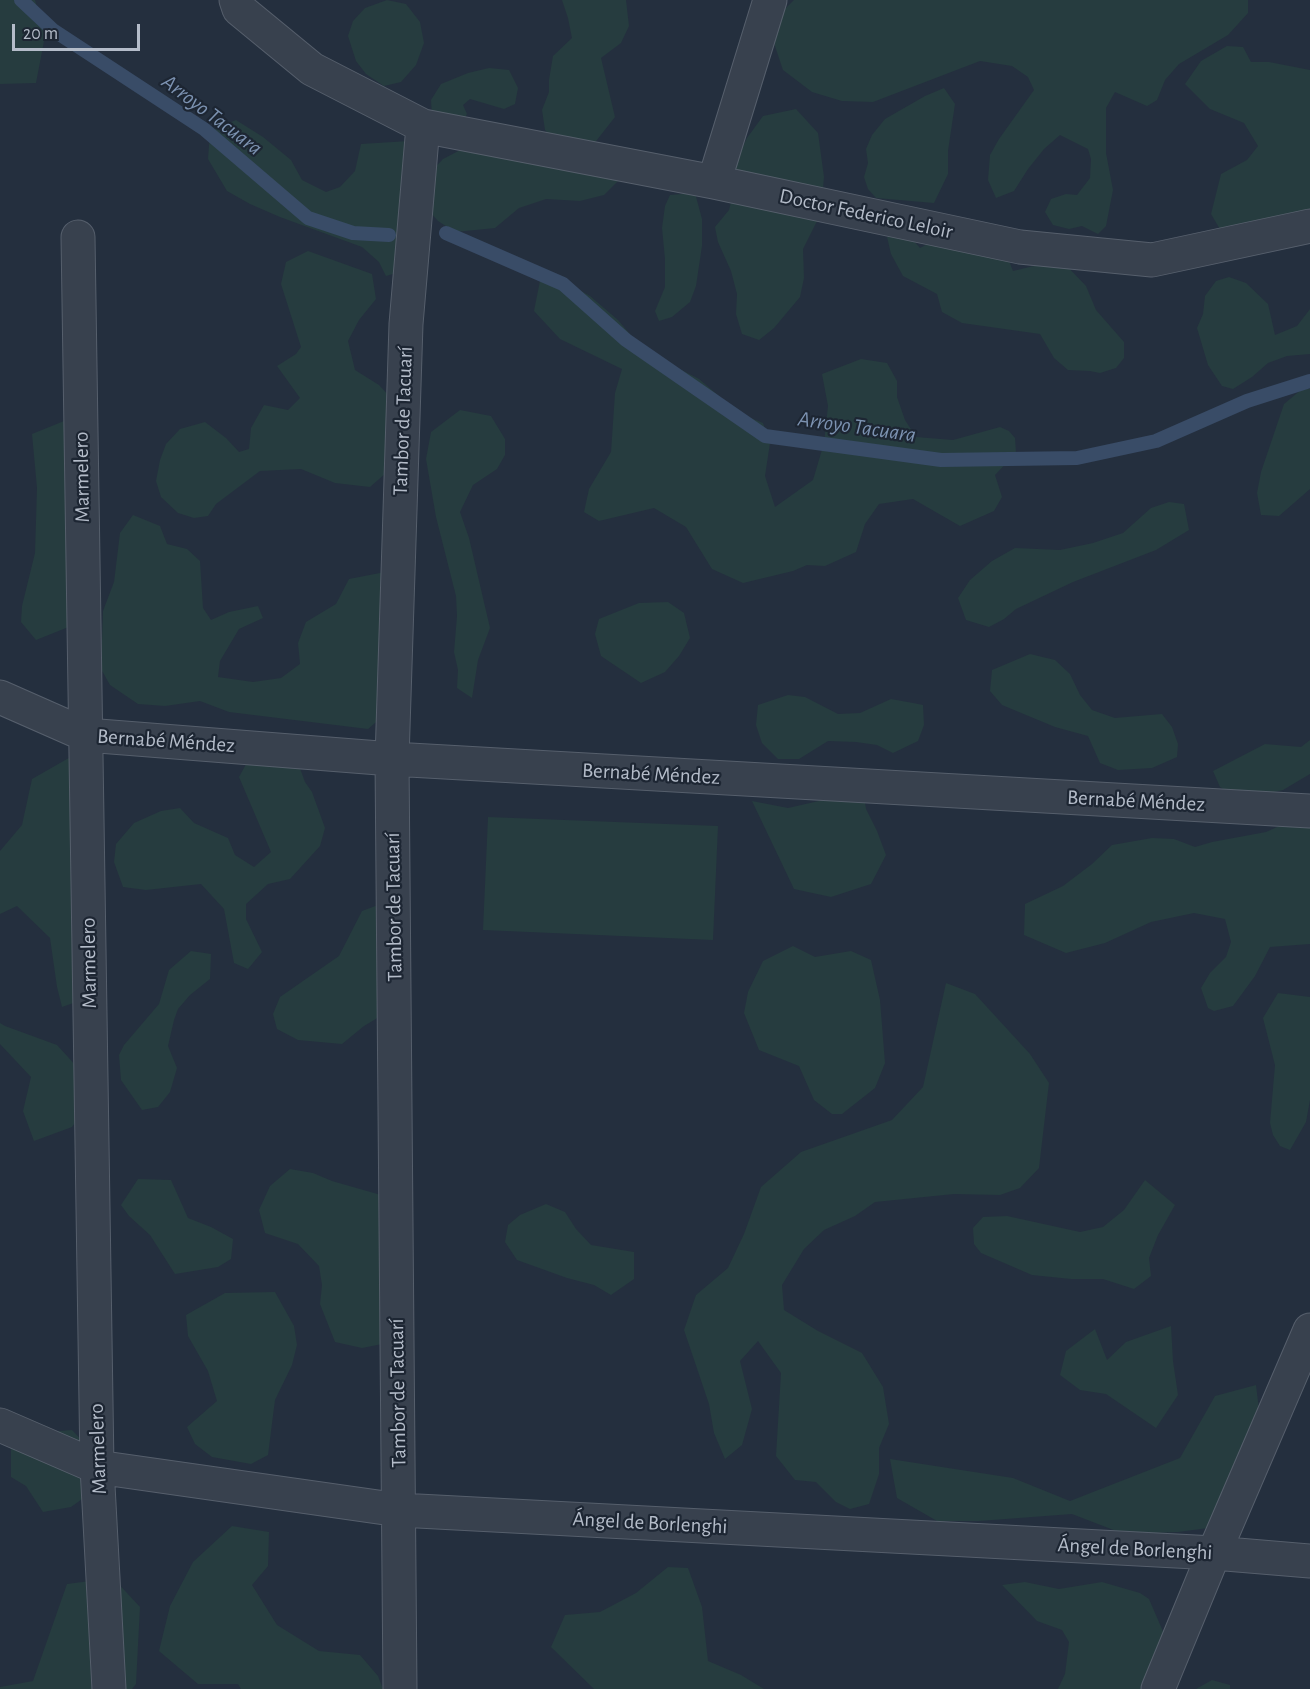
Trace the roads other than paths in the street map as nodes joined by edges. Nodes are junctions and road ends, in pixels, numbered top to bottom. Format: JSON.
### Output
{"nodes":[{"id":1,"x":236,"y":0,"type":"edge"},
{"id":2,"x":770,"y":0,"type":"edge"},
{"id":3,"x":423,"y":126,"type":"junction"},
{"id":4,"x":714,"y":182,"type":"junction"},
{"id":5,"x":1310,"y":226,"type":"edge"},
{"id":6,"x":78,"y":237,"type":"dead end"},
{"id":7,"x":0,"y":697,"type":"edge"},
{"id":8,"x":86,"y":735,"type":"junction"},
{"id":9,"x":392,"y":759,"type":"junction"},
{"id":10,"x":1310,"y":811,"type":"edge"},
{"id":11,"x":1310,"y":1330,"type":"edge"},
{"id":12,"x":0,"y":1425,"type":"edge"},
{"id":13,"x":97,"y":1467,"type":"junction"},
{"id":14,"x":399,"y":1510,"type":"junction"},
{"id":15,"x":1214,"y":1553,"type":"junction"},
{"id":16,"x":1310,"y":1561,"type":"edge"},
{"id":17,"x":109,"y":1689,"type":"edge"},
{"id":18,"x":400,"y":1689,"type":"edge"},
{"id":19,"x":1158,"y":1689,"type":"edge"}],
"edges":[{"from":1,"to":3,"type":"street","name":"Doctor Federico Leloir"},
{"from":2,"to":4,"type":"street"},
{"from":3,"to":4,"type":"street","name":"Doctor Federico Leloir"},
{"from":3,"to":9,"type":"street","name":"Tambor de Tacuarí"},
{"from":4,"to":5,"type":"street","name":"Doctor Federico Leloir"},
{"from":6,"to":8,"type":"street","name":"Marmelero"},
{"from":7,"to":8,"type":"street","name":"Bernabé Méndez"},
{"from":8,"to":9,"type":"street","name":"Bernabé Méndez"},
{"from":8,"to":13,"type":"street","name":"Marmelero"},
{"from":9,"to":10,"type":"street","name":"Bernabé Méndez"},
{"from":9,"to":14,"type":"street","name":"Tambor de Tacuarí"},
{"from":11,"to":15,"type":"street"},
{"from":12,"to":13,"type":"street","name":"Ángel de Borlenghi"},
{"from":13,"to":14,"type":"street","name":"Ángel de Borlenghi"},
{"from":13,"to":17,"type":"street","name":"Marmelero"},
{"from":14,"to":15,"type":"street","name":"Ángel de Borlenghi"},
{"from":14,"to":18,"type":"street","name":"Tambor de Tacuarí"},
{"from":15,"to":16,"type":"street","name":"Ángel de Borlenghi"},
{"from":15,"to":19,"type":"street"}]}
